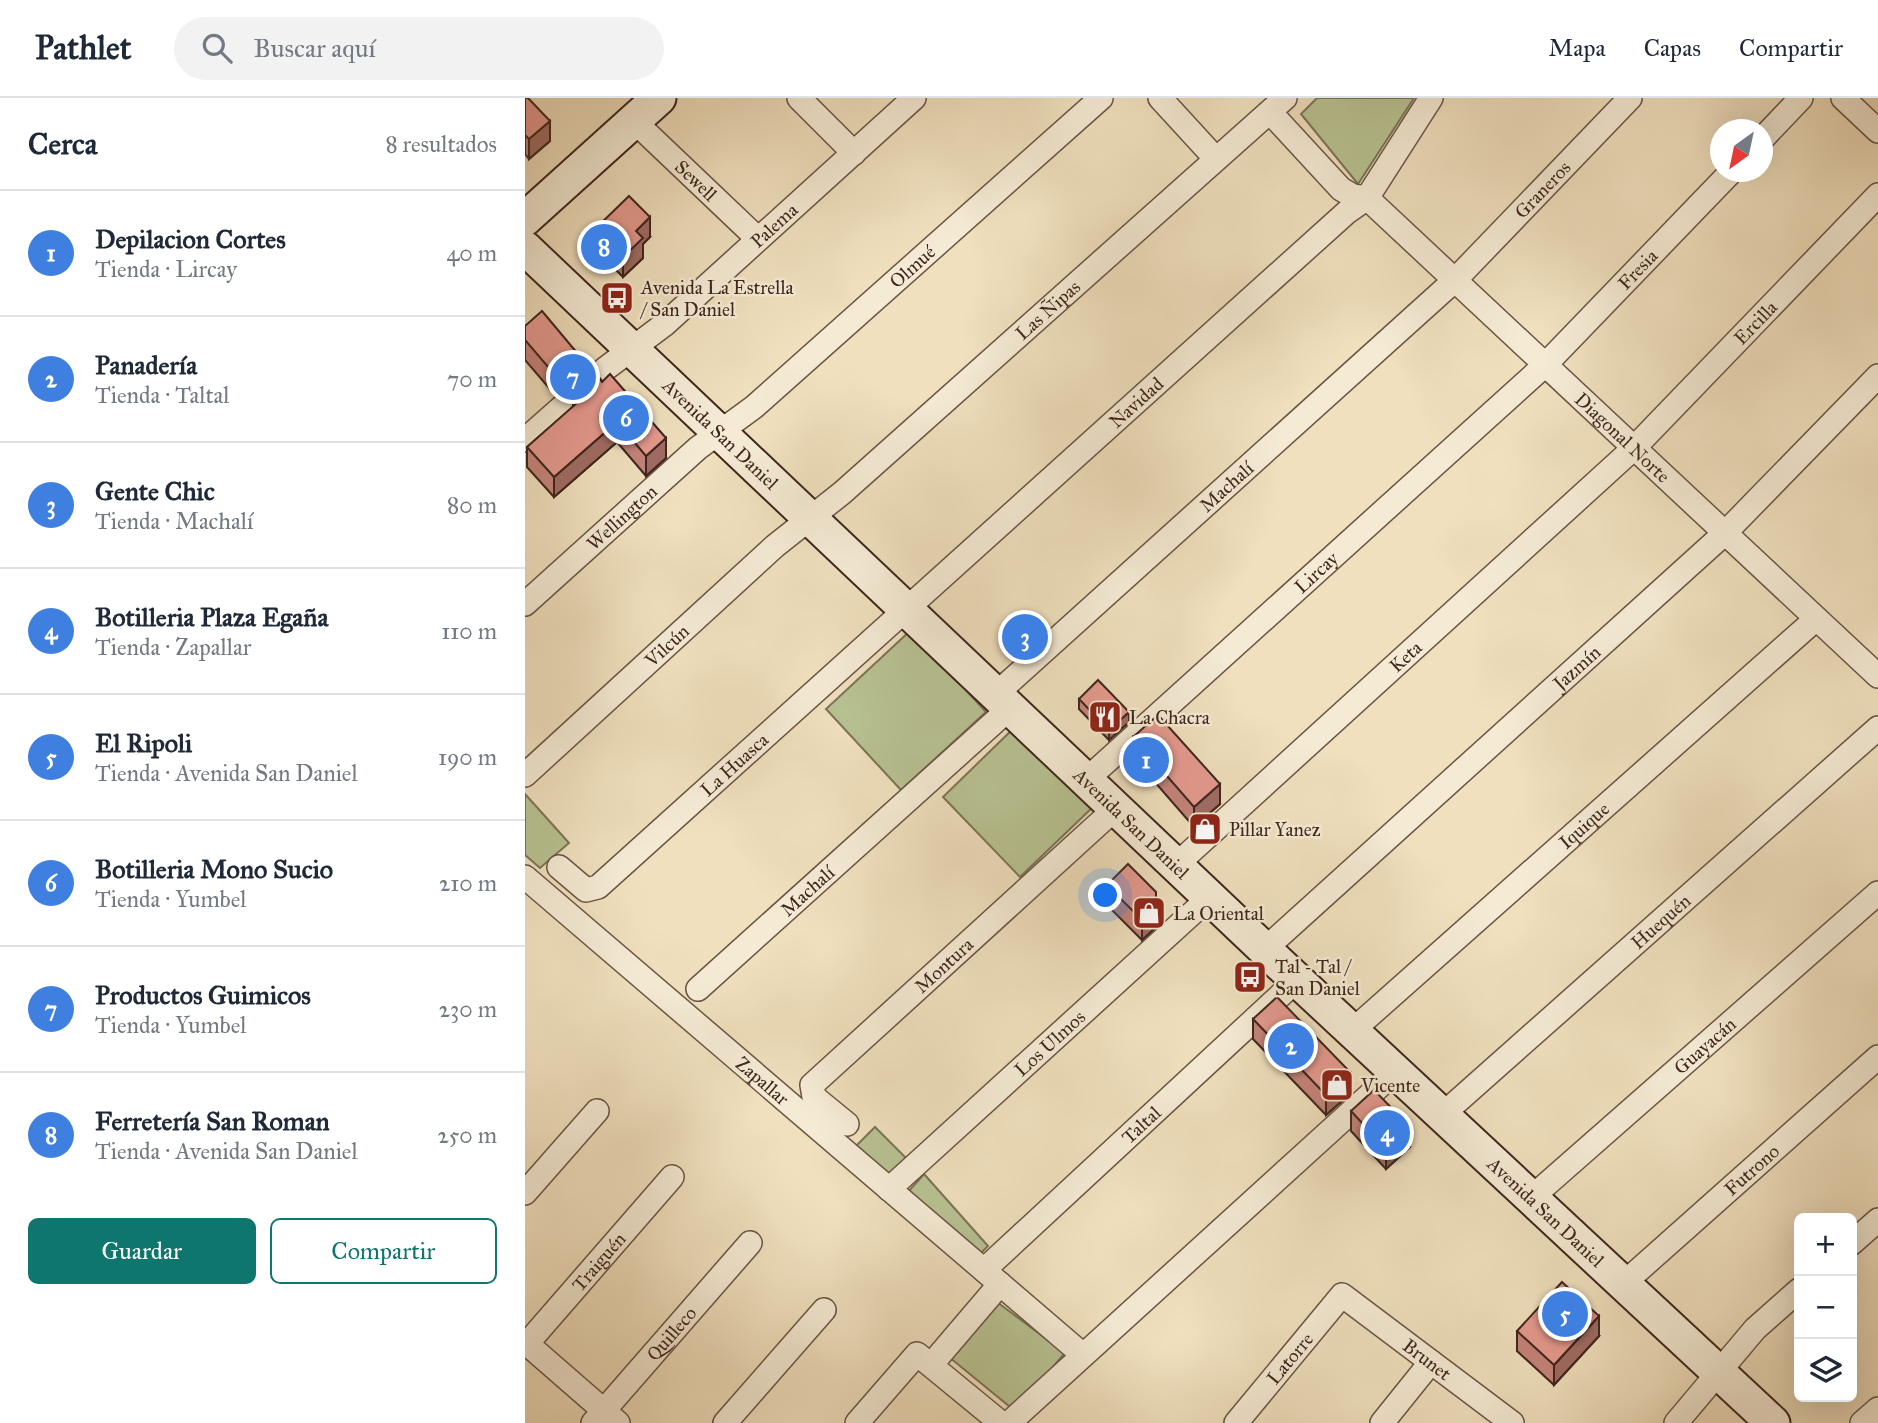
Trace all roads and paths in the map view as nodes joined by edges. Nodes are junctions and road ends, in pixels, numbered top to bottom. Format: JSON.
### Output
{"nodes":[{"id":1,"x":659,"y":98,"type":"edge"},
{"id":2,"x":799,"y":98,"type":"edge"},
{"id":3,"x":914,"y":98,"type":"edge"},
{"id":4,"x":1101,"y":98,"type":"edge"},
{"id":5,"x":1160,"y":98,"type":"edge"},
{"id":6,"x":1431,"y":98,"type":"edge"},
{"id":7,"x":1630,"y":98,"type":"edge"},
{"id":8,"x":1801,"y":98,"type":"edge"},
{"id":9,"x":1843,"y":98,"type":"edge"},
{"id":10,"x":1277,"y":105,"type":"edge"},
{"id":11,"x":634,"y":121,"type":"junction"},
{"id":12,"x":1773,"y":127,"type":"edge"},
{"id":13,"x":1878,"y":131,"type":"edge"},
{"id":14,"x":854,"y":153,"type":"junction"},
{"id":15,"x":1216,"y":159,"type":"junction"},
{"id":16,"x":1721,"y":182,"type":"edge"},
{"id":17,"x":1878,"y":195,"type":"edge"},
{"id":18,"x":1367,"y":198,"type":"junction"},
{"id":19,"x":525,"y":219,"type":"edge"},
{"id":20,"x":758,"y":239,"type":"junction"},
{"id":21,"x":525,"y":248,"type":"edge"},
{"id":22,"x":1455,"y":280,"type":"junction"},
{"id":23,"x":632,"y":348,"type":"junction"},
{"id":24,"x":1545,"y":365,"type":"junction"},
{"id":25,"x":1878,"y":376,"type":"edge"},
{"id":26,"x":720,"y":432,"type":"junction"},
{"id":27,"x":525,"y":440,"type":"edge"},
{"id":28,"x":1634,"y":448,"type":"junction"},
{"id":29,"x":810,"y":517,"type":"junction"},
{"id":30,"x":1725,"y":533,"type":"junction"},
{"id":31,"x":525,"y":604,"type":"edge"},
{"id":32,"x":908,"y":611,"type":"junction"},
{"id":33,"x":1816,"y":619,"type":"junction"},
{"id":34,"x":1878,"y":676,"type":"edge"},
{"id":35,"x":1003,"y":701,"type":"junction"},
{"id":36,"x":1878,"y":728,"type":"edge"},
{"id":37,"x":525,"y":775,"type":"edge"},
{"id":38,"x":1086,"y":780,"type":"junction"},
{"id":39,"x":1116,"y":808,"type":"junction"},
{"id":40,"x":1176,"y":865,"type":"junction"},
{"id":41,"x":559,"y":867,"type":"dead end"},
{"id":42,"x":525,"y":877,"type":"edge"},
{"id":43,"x":1878,"y":893,"type":"edge"},
{"id":44,"x":1210,"y":897,"type":"junction"},
{"id":45,"x":1265,"y":949,"type":"junction"},
{"id":46,"x":1297,"y":980,"type":"junction"},
{"id":47,"x":698,"y":989,"type":"dead end"},
{"id":48,"x":1352,"y":1031,"type":"junction"},
{"id":49,"x":1878,"y":1057,"type":"edge"},
{"id":50,"x":1395,"y":1072,"type":"junction"},
{"id":51,"x":597,"y":1111,"type":"dead end"},
{"id":52,"x":1442,"y":1115,"type":"junction"},
{"id":53,"x":847,"y":1124,"type":"dead end"},
{"id":54,"x":672,"y":1177,"type":"dead end"},
{"id":55,"x":889,"y":1189,"type":"junction"},
{"id":56,"x":525,"y":1193,"type":"edge"},
{"id":57,"x":1531,"y":1198,"type":"junction"},
{"id":58,"x":1878,"y":1220,"type":"edge"},
{"id":59,"x":1857,"y":1239,"type":"edge"},
{"id":60,"x":750,"y":1243,"type":"dead end"},
{"id":61,"x":992,"y":1277,"type":"junction"},
{"id":62,"x":1623,"y":1284,"type":"junction"},
{"id":63,"x":1794,"y":1294,"type":"edge"},
{"id":64,"x":1342,"y":1295,"type":"joint"},
{"id":65,"x":824,"y":1310,"type":"dead end"},
{"id":66,"x":526,"y":1344,"type":"edge"},
{"id":67,"x":1083,"y":1355,"type":"junction"},
{"id":68,"x":924,"y":1360,"type":"junction"},
{"id":69,"x":1431,"y":1362,"type":"junction"},
{"id":70,"x":1717,"y":1371,"type":"junction"},
{"id":71,"x":1878,"y":1409,"type":"edge"},
{"id":72,"x":605,"y":1419,"type":"edge"},
{"id":73,"x":725,"y":1423,"type":"edge"},
{"id":74,"x":857,"y":1423,"type":"edge"},
{"id":75,"x":1001,"y":1423,"type":"edge"},
{"id":76,"x":1009,"y":1423,"type":"edge"},
{"id":77,"x":1236,"y":1423,"type":"edge"},
{"id":78,"x":1382,"y":1423,"type":"edge"},
{"id":79,"x":1513,"y":1423,"type":"edge"},
{"id":80,"x":1676,"y":1423,"type":"edge"},
{"id":81,"x":1773,"y":1423,"type":"edge"},
{"id":82,"x":1862,"y":1423,"type":"edge"}],
"edges":[{"from":1,"to":11,"type":"street"},
{"from":2,"to":14,"type":"street"},
{"from":3,"to":14,"type":"street","name":"Palema"},
{"from":4,"to":26,"type":"street","name":"Olmué"},
{"from":5,"to":15,"type":"street"},
{"from":6,"to":18,"type":"street"},
{"from":7,"to":22,"type":"street","name":"Graneros"},
{"from":8,"to":12,"type":"street"},
{"from":9,"to":13,"type":"street"},
{"from":10,"to":15,"type":"street","name":"Las Ñipas"},
{"from":10,"to":18,"type":"street","name":"Diagonal Norte"},
{"from":11,"to":19,"type":"street"},
{"from":11,"to":20,"type":"street","name":"Sewell"},
{"from":14,"to":20,"type":"street","name":"Palema"},
{"from":15,"to":29,"type":"street","name":"Las Ñipas"},
{"from":16,"to":24,"type":"street","name":"Fresia"},
{"from":17,"to":28,"type":"street","name":"Ercilla"},
{"from":18,"to":22,"type":"street","name":"Diagonal Norte"},
{"from":18,"to":32,"type":"street","name":"Navidad"},
{"from":20,"to":23,"type":"street","name":"Palema"},
{"from":21,"to":23,"type":"street","name":"Avenida San Daniel"},
{"from":22,"to":24,"type":"street","name":"Diagonal Norte"},
{"from":22,"to":35,"type":"street","name":"Machalí"},
{"from":23,"to":26,"type":"street","name":"Avenida San Daniel"},
{"from":23,"to":27,"type":"street","name":"Palema"},
{"from":24,"to":28,"type":"street","name":"Diagonal Norte"},
{"from":24,"to":38,"type":"street","name":"Lircay"},
{"from":25,"to":30,"type":"street","name":"Jazmín"},
{"from":26,"to":29,"type":"street","name":"Avenida San Daniel"},
{"from":26,"to":31,"type":"street","name":"Wellington"},
{"from":28,"to":30,"type":"street","name":"Diagonal Norte"},
{"from":28,"to":40,"type":"street","name":"Keta"},
{"from":29,"to":32,"type":"street","name":"Avenida San Daniel"},
{"from":29,"to":37,"type":"street","name":"Vilcún"},
{"from":30,"to":33,"type":"street","name":"Diagonal Norte"},
{"from":30,"to":45,"type":"street","name":"Jazmín"},
{"from":32,"to":35,"type":"street","name":"Avenida San Daniel"},
{"from":32,"to":41,"type":"street","name":"La Huasca"},
{"from":33,"to":34,"type":"street","name":"Diagonal Norte"},
{"from":33,"to":48,"type":"street","name":"Iquique"},
{"from":35,"to":38,"type":"street","name":"Avenida San Daniel"},
{"from":35,"to":47,"type":"street","name":"Machalí"},
{"from":36,"to":52,"type":"street","name":"Huequén"},
{"from":38,"to":39,"type":"street","name":"Avenida San Daniel"},
{"from":39,"to":40,"type":"street","name":"Avenida San Daniel"},
{"from":39,"to":53,"type":"street","name":"Montura"},
{"from":40,"to":44,"type":"street","name":"Avenida San Daniel"},
{"from":42,"to":55,"type":"street","name":"Zapallar"},
{"from":43,"to":57,"type":"street","name":"Guayacán"},
{"from":44,"to":45,"type":"street","name":"Avenida San Daniel"},
{"from":44,"to":55,"type":"street","name":"Los Ulmos"},
{"from":45,"to":46,"type":"street","name":"Avenida San Daniel"},
{"from":46,"to":48,"type":"street","name":"Avenida San Daniel"},
{"from":46,"to":61,"type":"street","name":"Taltal"},
{"from":48,"to":50,"type":"street","name":"Avenida San Daniel"},
{"from":49,"to":62,"type":"street","name":"Futrono"},
{"from":50,"to":52,"type":"street","name":"Avenida San Daniel"},
{"from":50,"to":67,"type":"street"},
{"from":51,"to":56,"type":"street"},
{"from":52,"to":57,"type":"street","name":"Avenida San Daniel"},
{"from":54,"to":66,"type":"street","name":"Traiguén"},
{"from":55,"to":61,"type":"street","name":"Zapallar"},
{"from":57,"to":62,"type":"street","name":"Avenida San Daniel"},
{"from":58,"to":59,"type":"street"},
{"from":60,"to":72,"type":"street","name":"Quilleco"},
{"from":61,"to":67,"type":"street","name":"Zapallar"},
{"from":61,"to":68,"type":"street"},
{"from":62,"to":70,"type":"street","name":"Avenida San Daniel"},
{"from":63,"to":70,"type":"street"},
{"from":64,"to":69,"type":"street","name":"Brunet"},
{"from":64,"to":77,"type":"street","name":"Latorre"},
{"from":65,"to":73,"type":"street"},
{"from":66,"to":72,"type":"street"},
{"from":67,"to":76,"type":"street"},
{"from":68,"to":74,"type":"street"},
{"from":68,"to":75,"type":"street"},
{"from":69,"to":78,"type":"street"},
{"from":69,"to":79,"type":"street","name":"Brunet"},
{"from":70,"to":80,"type":"street"},
{"from":70,"to":81,"type":"street","name":"Avenida San Daniel"},
{"from":71,"to":82,"type":"street"}]}
